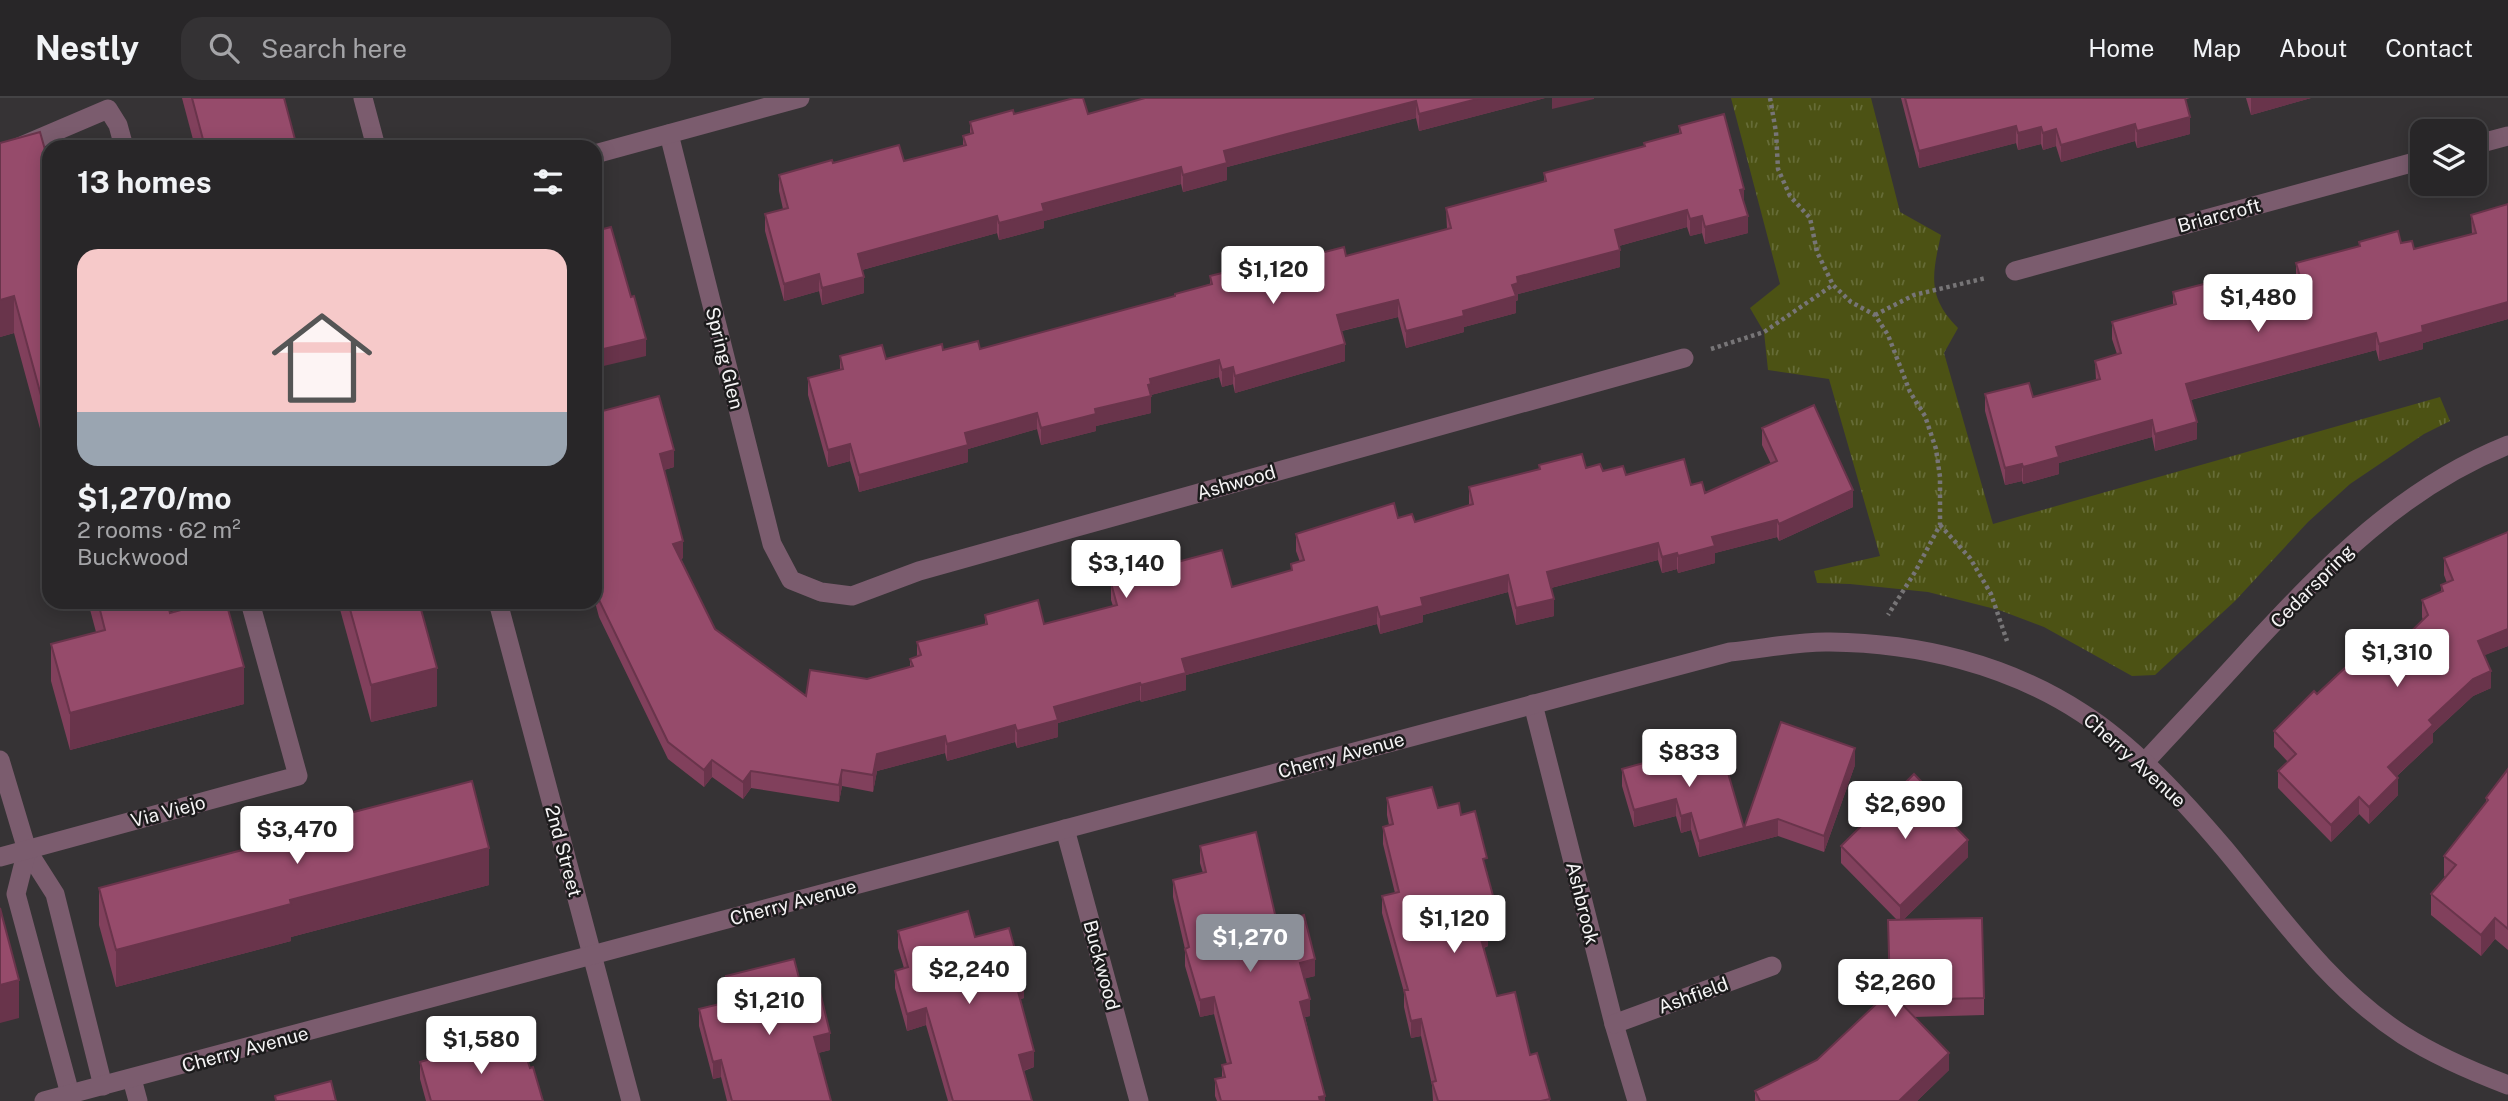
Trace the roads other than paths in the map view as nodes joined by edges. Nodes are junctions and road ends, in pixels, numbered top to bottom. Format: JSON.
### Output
{"nodes":[{"id":1,"x":363,"y":98,"type":"edge"},
{"id":2,"x":800,"y":98,"type":"edge"},
{"id":3,"x":668,"y":134,"type":"junction"},
{"id":4,"x":2508,"y":136,"type":"edge"},
{"id":5,"x":122,"y":140,"type":"edge"},
{"id":6,"x":374,"y":140,"type":"edge"},
{"id":7,"x":2487,"y":142,"type":"edge"},
{"id":8,"x":602,"y":152,"type":"edge"},
{"id":9,"x":0,"y":155,"type":"edge"},
{"id":10,"x":2410,"y":163,"type":"edge"},
{"id":11,"x":2015,"y":271,"type":"road end"},
{"id":12,"x":1684,"y":358,"type":"road end"},
{"id":13,"x":2508,"y":445,"type":"edge"},
{"id":14,"x":791,"y":580,"type":"joint"},
{"id":15,"x":252,"y":609,"type":"edge"},
{"id":16,"x":500,"y":609,"type":"edge"},
{"id":17,"x":1533,"y":704,"type":"junction"},
{"id":18,"x":0,"y":760,"type":"edge"},
{"id":19,"x":2144,"y":763,"type":"junction"},
{"id":20,"x":1065,"y":829,"type":"junction"},
{"id":21,"x":27,"y":850,"type":"junction"},
{"id":22,"x":0,"y":857,"type":"edge"},
{"id":23,"x":592,"y":956,"type":"junction"},
{"id":24,"x":1772,"y":966,"type":"dead end"},
{"id":25,"x":1614,"y":1024,"type":"junction"},
{"id":26,"x":132,"y":1079,"type":"junction"},
{"id":27,"x":2508,"y":1085,"type":"edge"},
{"id":28,"x":103,"y":1086,"type":"junction"},
{"id":29,"x":70,"y":1094,"type":"junction"},
{"id":30,"x":44,"y":1101,"type":"edge"},
{"id":31,"x":138,"y":1101,"type":"edge"},
{"id":32,"x":631,"y":1101,"type":"edge"},
{"id":33,"x":1139,"y":1101,"type":"edge"},
{"id":34,"x":1637,"y":1101,"type":"edge"}],
"edges":[{"from":1,"to":6,"type":"street"},
{"from":2,"to":3,"type":"street"},
{"from":3,"to":8,"type":"street"},
{"from":3,"to":14,"type":"street","name":"Spring Glen"},
{"from":4,"to":7,"type":"street"},
{"from":5,"to":9,"type":"street"},
{"from":10,"to":11,"type":"street","name":"Briarcroft"},
{"from":12,"to":14,"type":"street","name":"Ashwood"},
{"from":13,"to":19,"type":"street","name":"Cedarspring"},
{"from":15,"to":21,"type":"street","name":"Via Viejo"},
{"from":16,"to":23,"type":"street","name":"2nd Street"},
{"from":17,"to":19,"type":"street","name":"Cherry Avenue"},
{"from":17,"to":20,"type":"street","name":"Cherry Avenue"},
{"from":17,"to":25,"type":"street","name":"Ashbrook"},
{"from":18,"to":21,"type":"street"},
{"from":19,"to":27,"type":"street","name":"Cherry Avenue"},
{"from":20,"to":23,"type":"street","name":"Cherry Avenue"},
{"from":20,"to":33,"type":"street","name":"Buckwood"},
{"from":21,"to":22,"type":"street","name":"Via Viejo"},
{"from":21,"to":28,"type":"street"},
{"from":21,"to":29,"type":"street"},
{"from":23,"to":26,"type":"street","name":"Cherry Avenue"},
{"from":23,"to":32,"type":"street","name":"2nd Street"},
{"from":24,"to":25,"type":"street","name":"Ashfield"},
{"from":25,"to":34,"type":"street","name":"Ashbrook"},
{"from":26,"to":28,"type":"street","name":"Cherry Avenue"},
{"from":26,"to":31,"type":"street"},
{"from":28,"to":29,"type":"street","name":"Cherry Avenue"},
{"from":29,"to":30,"type":"street","name":"Cherry Avenue"}]}
